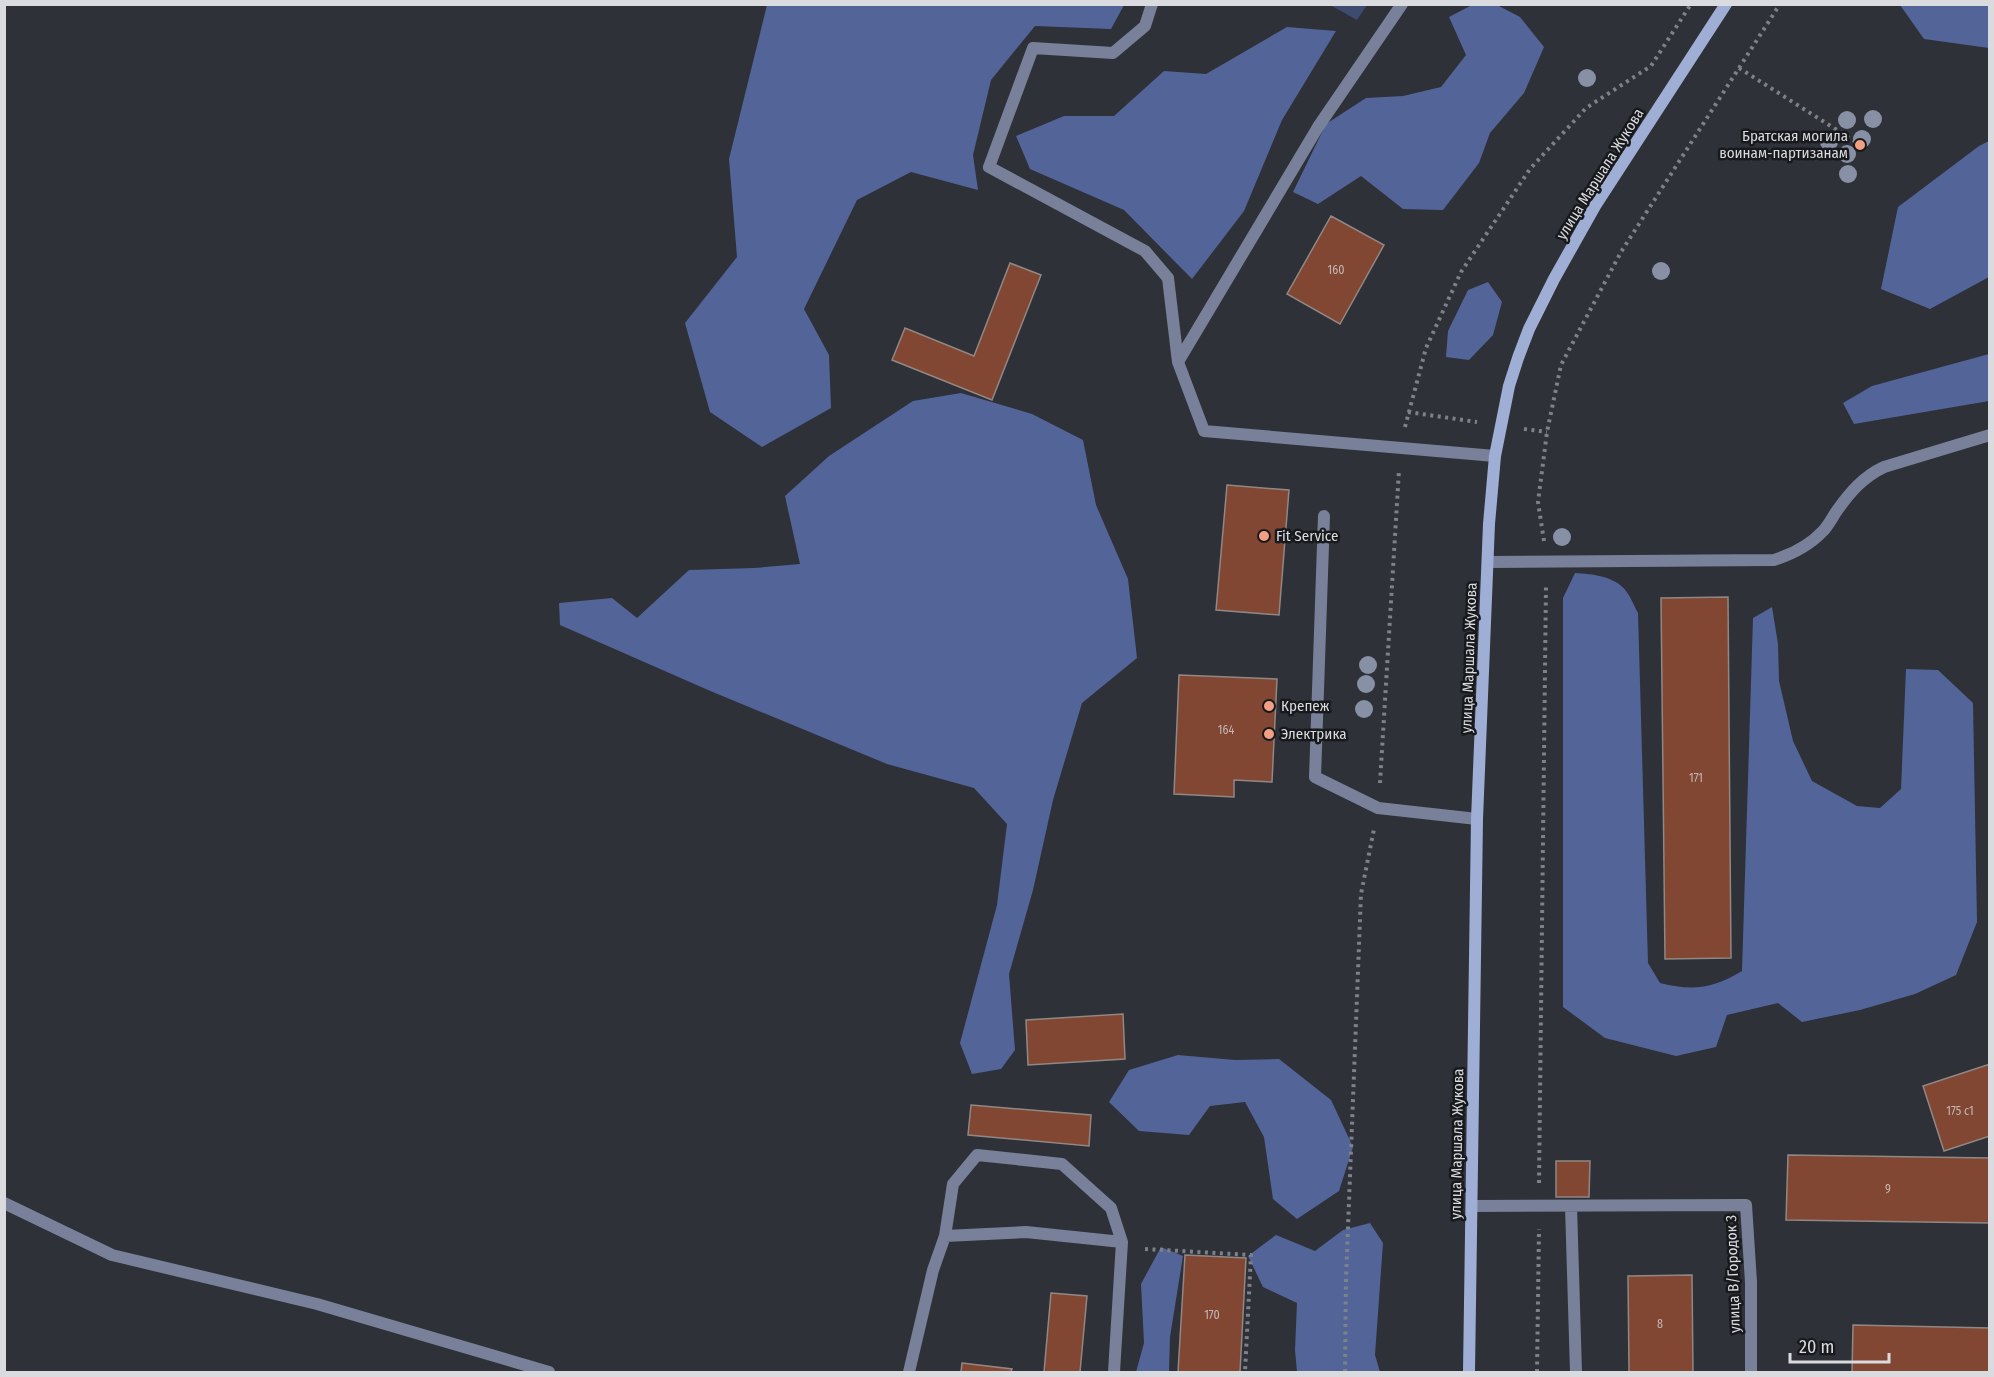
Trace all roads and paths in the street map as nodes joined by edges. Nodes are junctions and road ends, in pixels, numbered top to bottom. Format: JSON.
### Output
{"nodes":[{"id":1,"x":1152,"y":4,"type":"edge"},
{"id":2,"x":1402,"y":4,"type":"edge"},
{"id":3,"x":1691,"y":4,"type":"edge"},
{"id":4,"x":1726,"y":4,"type":"edge"},
{"id":5,"x":1780,"y":4,"type":"edge"},
{"id":6,"x":1739,"y":68,"type":"junction"},
{"id":7,"x":1856,"y":142,"type":"dead end"},
{"id":8,"x":1178,"y":362,"type":"junction"},
{"id":9,"x":1408,"y":412,"type":"junction"},
{"id":10,"x":1477,"y":422,"type":"dead end"},
{"id":11,"x":1524,"y":429,"type":"dead end"},
{"id":12,"x":1547,"y":432,"type":"junction"},
{"id":13,"x":1989,"y":435,"type":"edge"},
{"id":14,"x":1400,"y":447,"type":"junction"},
{"id":15,"x":1495,"y":456,"type":"junction"},
{"id":16,"x":1324,"y":516,"type":"dead end"},
{"id":17,"x":1546,"y":561,"type":"junction"},
{"id":18,"x":1488,"y":562,"type":"junction"},
{"id":19,"x":1378,"y":808,"type":"junction"},
{"id":20,"x":1477,"y":819,"type":"junction"},
{"id":21,"x":1539,"y":1194,"type":"dead end"},
{"id":22,"x":4,"y":1203,"type":"edge"},
{"id":23,"x":1472,"y":1206,"type":"junction"},
{"id":24,"x":1571,"y":1206,"type":"junction"},
{"id":25,"x":1539,"y":1217,"type":"dead end"},
{"id":26,"x":945,"y":1236,"type":"junction"},
{"id":27,"x":1122,"y":1245,"type":"junction"},
{"id":28,"x":549,"y":1372,"type":"edge"},
{"id":29,"x":909,"y":1372,"type":"edge"},
{"id":30,"x":1114,"y":1372,"type":"edge"},
{"id":31,"x":1245,"y":1372,"type":"edge"},
{"id":32,"x":1345,"y":1372,"type":"edge"},
{"id":33,"x":1469,"y":1372,"type":"edge"},
{"id":34,"x":1537,"y":1372,"type":"edge"},
{"id":35,"x":1576,"y":1372,"type":"edge"},
{"id":36,"x":1751,"y":1372,"type":"edge"}],
"edges":[{"from":1,"to":8,"type":"street"},
{"from":2,"to":8,"type":"street"},
{"from":3,"to":9,"type":"path"},
{"from":4,"to":15,"type":"main road","name":"улица Маршала Жукова"},
{"from":5,"to":6,"type":"path"},
{"from":6,"to":7,"type":"path"},
{"from":6,"to":12,"type":"path"},
{"from":8,"to":14,"type":"street"},
{"from":9,"to":10,"type":"path"},
{"from":9,"to":14,"type":"path"},
{"from":11,"to":12,"type":"path"},
{"from":12,"to":17,"type":"path"},
{"from":13,"to":17,"type":"street"},
{"from":14,"to":15,"type":"street"},
{"from":14,"to":19,"type":"path"},
{"from":15,"to":18,"type":"main road","name":"улица Маршала Жукова"},
{"from":16,"to":19,"type":"street"},
{"from":17,"to":18,"type":"street"},
{"from":17,"to":21,"type":"path"},
{"from":18,"to":20,"type":"main road","name":"улица Маршала Жукова"},
{"from":19,"to":20,"type":"street"},
{"from":19,"to":32,"type":"path"},
{"from":20,"to":23,"type":"main road","name":"улица Маршала Жукова"},
{"from":22,"to":28,"type":"street"},
{"from":23,"to":24,"type":"street","name":"улица В/Городок 3"},
{"from":23,"to":33,"type":"main road","name":"улица Маршала Жукова"},
{"from":24,"to":35,"type":"street"},
{"from":24,"to":36,"type":"street","name":"улица В/Городок 3"},
{"from":25,"to":34,"type":"path"},
{"from":26,"to":27,"type":"street"},
{"from":26,"to":27,"type":"street"},
{"from":26,"to":29,"type":"street"},
{"from":27,"to":30,"type":"street"},
{"from":27,"to":31,"type":"path"}]}
